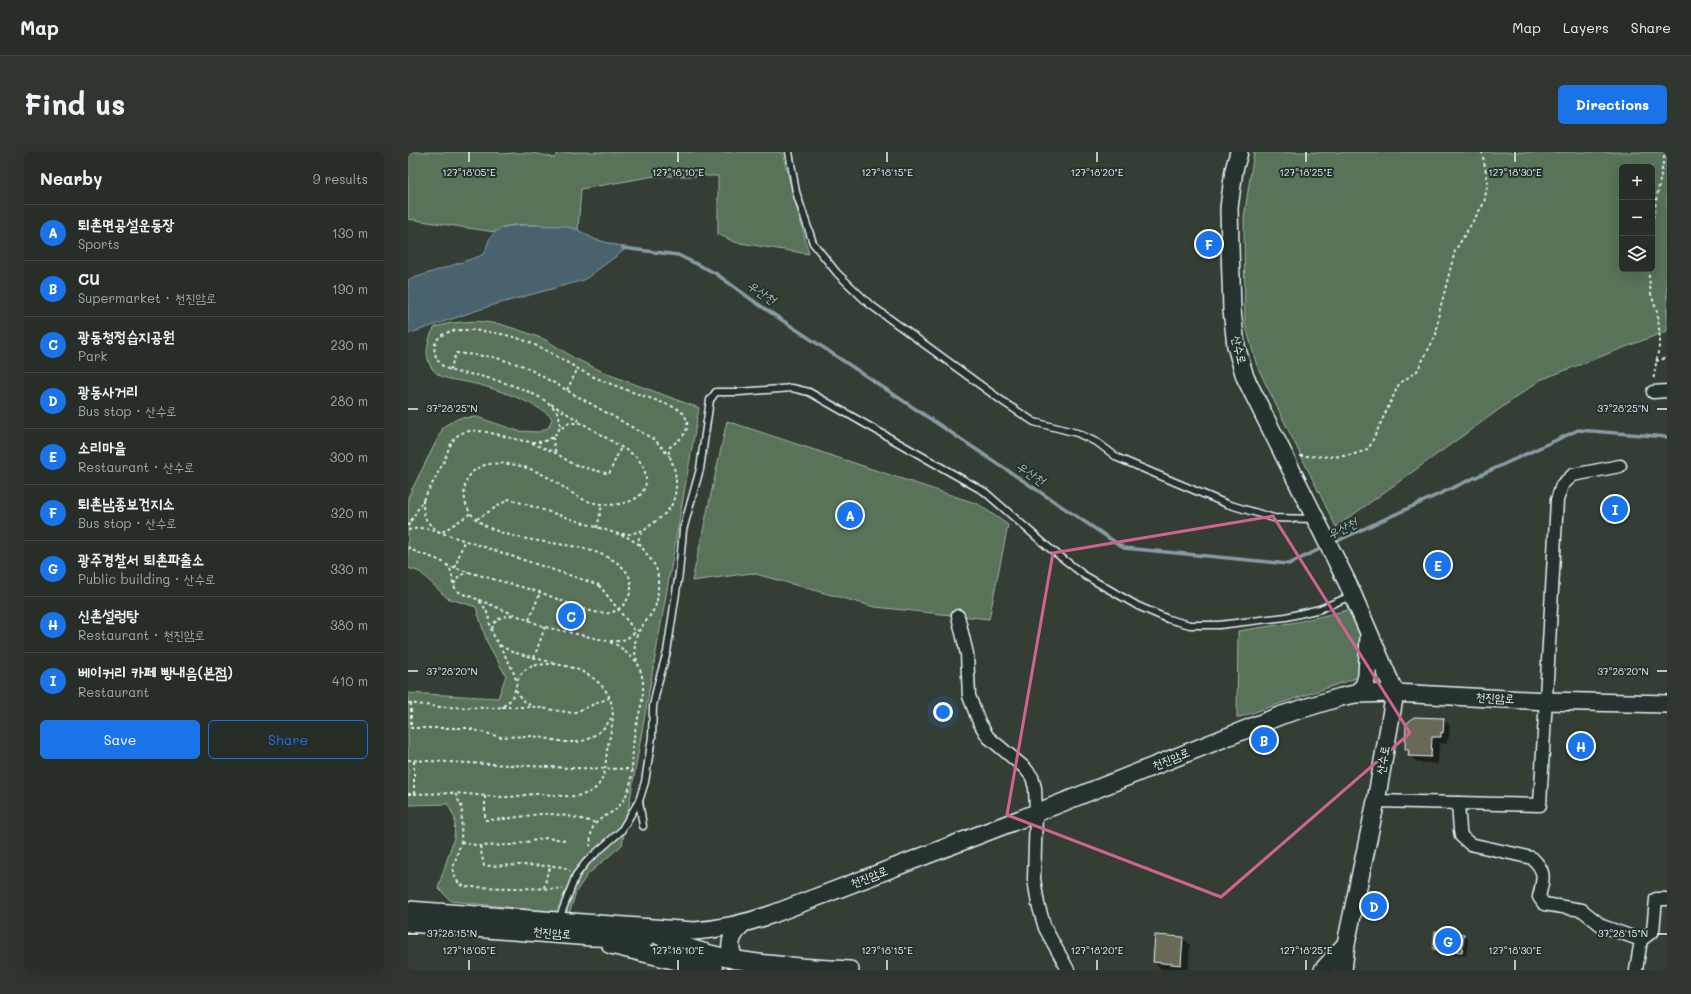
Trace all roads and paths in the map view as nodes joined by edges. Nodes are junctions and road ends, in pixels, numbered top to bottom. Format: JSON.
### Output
{"nodes":[{"id":1,"x":789,"y":152,"type":"edge"},
{"id":2,"x":1239,"y":152,"type":"edge"},
{"id":3,"x":1482,"y":152,"type":"edge"},
{"id":4,"x":1665,"y":152,"type":"edge"},
{"id":5,"x":1655,"y":207,"type":"edge"},
{"id":6,"x":1648,"y":272,"type":"edge"},
{"id":7,"x":1667,"y":358,"type":"edge"},
{"id":8,"x":1656,"y":361,"type":"junction"},
{"id":9,"x":578,"y":368,"type":"junction"},
{"id":10,"x":450,"y":370,"type":"junction"},
{"id":11,"x":567,"y":390,"type":"junction"},
{"id":12,"x":1667,"y":391,"type":"edge"},
{"id":13,"x":1653,"y":392,"type":"joint"},
{"id":14,"x":550,"y":403,"type":"junction"},
{"id":15,"x":582,"y":423,"type":"junction"},
{"id":16,"x":559,"y":431,"type":"junction"},
{"id":17,"x":553,"y":436,"type":"junction"},
{"id":18,"x":529,"y":442,"type":"junction"},
{"id":19,"x":621,"y":448,"type":"junction"},
{"id":20,"x":556,"y":453,"type":"junction"},
{"id":21,"x":1284,"y":456,"type":"junction"},
{"id":22,"x":670,"y":458,"type":"junction"},
{"id":23,"x":1620,"y":466,"type":"dead end"},
{"id":24,"x":423,"y":499,"type":"junction"},
{"id":25,"x":602,"y":504,"type":"junction"},
{"id":26,"x":471,"y":513,"type":"junction"},
{"id":27,"x":477,"y":519,"type":"junction"},
{"id":28,"x":408,"y":526,"type":"edge"},
{"id":29,"x":1318,"y":526,"type":"junction"},
{"id":30,"x":597,"y":528,"type":"junction"},
{"id":31,"x":408,"y":530,"type":"edge"},
{"id":32,"x":645,"y":530,"type":"junction"},
{"id":33,"x":441,"y":533,"type":"junction"},
{"id":34,"x":618,"y":534,"type":"junction"},
{"id":35,"x":464,"y":541,"type":"junction"},
{"id":36,"x":641,"y":546,"type":"junction"},
{"id":37,"x":408,"y":547,"type":"edge"},
{"id":38,"x":446,"y":565,"type":"junction"},
{"id":39,"x":455,"y":568,"type":"junction"},
{"id":40,"x":469,"y":572,"type":"junction"},
{"id":41,"x":454,"y":585,"type":"junction"},
{"id":42,"x":1351,"y":590,"type":"junction"},
{"id":43,"x":540,"y":593,"type":"junction"},
{"id":44,"x":477,"y":599,"type":"junction"},
{"id":45,"x":618,"y":609,"type":"junction"},
{"id":46,"x":516,"y":615,"type":"junction"},
{"id":47,"x":958,"y":616,"type":"dead end"},
{"id":48,"x":529,"y":620,"type":"junction"},
{"id":49,"x":546,"y":627,"type":"junction"},
{"id":50,"x":639,"y":629,"type":"junction"},
{"id":51,"x":492,"y":630,"type":"junction"},
{"id":52,"x":1369,"y":630,"type":"junction"},
{"id":53,"x":636,"y":632,"type":"junction"},
{"id":54,"x":608,"y":641,"type":"junction"},
{"id":55,"x":499,"y":644,"type":"junction"},
{"id":56,"x":534,"y":658,"type":"junction"},
{"id":57,"x":637,"y":663,"type":"junction"},
{"id":58,"x":560,"y":665,"type":"junction"},
{"id":59,"x":516,"y":682,"type":"junction"},
{"id":60,"x":516,"y":690,"type":"junction"},
{"id":61,"x":1395,"y":693,"type":"junction"},
{"id":62,"x":1355,"y":694,"type":"junction"},
{"id":63,"x":610,"y":698,"type":"junction"},
{"id":64,"x":1547,"y":701,"type":"junction"},
{"id":65,"x":409,"y":703,"type":"edge"},
{"id":66,"x":1667,"y":704,"type":"edge"},
{"id":67,"x":534,"y":707,"type":"junction"},
{"id":68,"x":497,"y":708,"type":"junction"},
{"id":69,"x":612,"y":717,"type":"junction"},
{"id":70,"x":408,"y":760,"type":"edge"},
{"id":71,"x":414,"y":761,"type":"junction"},
{"id":72,"x":605,"y":768,"type":"junction"},
{"id":73,"x":632,"y":769,"type":"junction"},
{"id":74,"x":455,"y":793,"type":"junction"},
{"id":75,"x":408,"y":794,"type":"edge"},
{"id":76,"x":414,"y":794,"type":"junction"},
{"id":77,"x":485,"y":796,"type":"junction"},
{"id":78,"x":1376,"y":801,"type":"junction"},
{"id":79,"x":639,"y":802,"type":"junction"},
{"id":80,"x":1458,"y":803,"type":"junction"},
{"id":81,"x":1036,"y":813,"type":"junction"},
{"id":82,"x":596,"y":823,"type":"junction"},
{"id":83,"x":643,"y":826,"type":"dead end"},
{"id":84,"x":565,"y":840,"type":"dead end"},
{"id":85,"x":461,"y":842,"type":"junction"},
{"id":86,"x":480,"y":846,"type":"junction"},
{"id":87,"x":587,"y":861,"type":"junction"},
{"id":88,"x":553,"y":866,"type":"junction"},
{"id":89,"x":576,"y":875,"type":"junction"},
{"id":90,"x":544,"y":888,"type":"junction"},
{"id":91,"x":570,"y":889,"type":"junction"},
{"id":92,"x":1667,"y":899,"type":"edge"},
{"id":93,"x":408,"y":910,"type":"edge"},
{"id":94,"x":559,"y":921,"type":"junction"},
{"id":95,"x":408,"y":923,"type":"edge"},
{"id":96,"x":741,"y":925,"type":"junction"},
{"id":97,"x":642,"y":927,"type":"junction"},
{"id":98,"x":694,"y":931,"type":"junction"},
{"id":99,"x":591,"y":937,"type":"junction"},
{"id":100,"x":663,"y":939,"type":"junction"},
{"id":101,"x":1641,"y":940,"type":"junction"},
{"id":102,"x":1346,"y":944,"type":"junction"},
{"id":103,"x":735,"y":960,"type":"junction"},
{"id":104,"x":776,"y":965,"type":"junction"},
{"id":105,"x":714,"y":970,"type":"edge"},
{"id":106,"x":758,"y":970,"type":"edge"},
{"id":107,"x":850,"y":970,"type":"edge"},
{"id":108,"x":1068,"y":970,"type":"edge"},
{"id":109,"x":1323,"y":970,"type":"edge"},
{"id":110,"x":1343,"y":970,"type":"edge"},
{"id":111,"x":1636,"y":970,"type":"edge"}],
"edges":[{"from":1,"to":29,"type":"lane"},
{"from":2,"to":21,"type":"main road","name":"산수로"},
{"from":3,"to":21,"type":"path"},
{"from":4,"to":5,"type":"path"},
{"from":6,"to":8,"type":"path"},
{"from":7,"to":8,"type":"path"},
{"from":8,"to":13,"type":"path"},
{"from":9,"to":10,"type":"path"},
{"from":9,"to":11,"type":"path"},
{"from":9,"to":22,"type":"path"},
{"from":10,"to":11,"type":"path"},
{"from":10,"to":14,"type":"path"},
{"from":11,"to":22,"type":"path"},
{"from":12,"to":13,"type":"street"},
{"from":14,"to":15,"type":"path"},
{"from":14,"to":16,"type":"path"},
{"from":15,"to":16,"type":"path"},
{"from":15,"to":19,"type":"path"},
{"from":16,"to":17,"type":"path"},
{"from":17,"to":18,"type":"path"},
{"from":17,"to":20,"type":"path"},
{"from":18,"to":20,"type":"path"},
{"from":18,"to":24,"type":"path"},
{"from":19,"to":20,"type":"path"},
{"from":19,"to":25,"type":"path"},
{"from":21,"to":29,"type":"main road","name":"산수로"},
{"from":22,"to":32,"type":"path"},
{"from":23,"to":64,"type":"street"},
{"from":24,"to":28,"type":"path"},
{"from":24,"to":33,"type":"path"},
{"from":25,"to":26,"type":"path"},
{"from":25,"to":30,"type":"path"},
{"from":26,"to":27,"type":"path"},
{"from":26,"to":33,"type":"path"},
{"from":27,"to":30,"type":"path"},
{"from":27,"to":45,"type":"path"},
{"from":29,"to":42,"type":"main road","name":"산수로"},
{"from":30,"to":34,"type":"path"},
{"from":31,"to":33,"type":"path"},
{"from":32,"to":34,"type":"path"},
{"from":32,"to":36,"type":"path"},
{"from":33,"to":35,"type":"path"},
{"from":34,"to":36,"type":"path"},
{"from":35,"to":39,"type":"path"},
{"from":35,"to":45,"type":"path","bridge":true},
{"from":36,"to":50,"type":"path"},
{"from":37,"to":38,"type":"path"},
{"from":38,"to":39,"type":"path"},
{"from":38,"to":41,"type":"path"},
{"from":39,"to":40,"type":"path"},
{"from":40,"to":41,"type":"path"},
{"from":40,"to":43,"type":"path"},
{"from":41,"to":44,"type":"path"},
{"from":42,"to":52,"type":"main road"},
{"from":42,"to":79,"type":"lane"},
{"from":43,"to":45,"type":"path"},
{"from":43,"to":48,"type":"path"},
{"from":44,"to":46,"type":"path"},
{"from":44,"to":51,"type":"path"},
{"from":45,"to":53,"type":"path","bridge":true},
{"from":46,"to":48,"type":"path"},
{"from":46,"to":51,"type":"path"},
{"from":47,"to":81,"type":"street"},
{"from":48,"to":49,"type":"path"},
{"from":49,"to":54,"type":"path"},
{"from":49,"to":56,"type":"path"},
{"from":50,"to":53,"type":"path"},
{"from":50,"to":57,"type":"path"},
{"from":51,"to":55,"type":"path"},
{"from":52,"to":61,"type":"main road"},
{"from":52,"to":62,"type":"main road"},
{"from":53,"to":54,"type":"path"},
{"from":54,"to":57,"type":"path"},
{"from":55,"to":56,"type":"path"},
{"from":55,"to":59,"type":"path"},
{"from":56,"to":58,"type":"path"},
{"from":57,"to":73,"type":"path"},
{"from":58,"to":59,"type":"path"},
{"from":58,"to":63,"type":"path"},
{"from":59,"to":60,"type":"path"},
{"from":60,"to":67,"type":"path"},
{"from":60,"to":68,"type":"path"},
{"from":61,"to":62,"type":"main road","name":"천진암로"},
{"from":61,"to":64,"type":"main road","name":"천진암로"},
{"from":61,"to":78,"type":"main road","name":"산수로"},
{"from":62,"to":81,"type":"main road","name":"천진암로"},
{"from":63,"to":67,"type":"path"},
{"from":63,"to":69,"type":"path"},
{"from":64,"to":66,"type":"main road","name":"천진암로"},
{"from":64,"to":80,"type":"street"},
{"from":65,"to":68,"type":"path"},
{"from":65,"to":69,"type":"path"},
{"from":67,"to":68,"type":"path"},
{"from":69,"to":72,"type":"path"},
{"from":70,"to":71,"type":"path"},
{"from":71,"to":72,"type":"path","bridge":true},
{"from":71,"to":76,"type":"path"},
{"from":72,"to":73,"type":"path","bridge":true},
{"from":72,"to":77,"type":"path"},
{"from":73,"to":82,"type":"path"},
{"from":74,"to":76,"type":"path"},
{"from":74,"to":77,"type":"path"},
{"from":74,"to":85,"type":"path"},
{"from":75,"to":76,"type":"path"},
{"from":77,"to":82,"type":"path"},
{"from":78,"to":80,"type":"street"},
{"from":78,"to":102,"type":"main road","name":"산수로"},
{"from":79,"to":83,"type":"lane"},
{"from":79,"to":87,"type":"lane"},
{"from":80,"to":101,"type":"street"},
{"from":81,"to":96,"type":"main road","name":"천진암로"},
{"from":81,"to":108,"type":"street"},
{"from":82,"to":87,"type":"path"},
{"from":84,"to":86,"type":"path"},
{"from":85,"to":86,"type":"path"},
{"from":85,"to":90,"type":"path"},
{"from":86,"to":88,"type":"path"},
{"from":87,"to":89,"type":"lane"},
{"from":88,"to":89,"type":"path"},
{"from":88,"to":90,"type":"path"},
{"from":89,"to":91,"type":"lane"},
{"from":90,"to":91,"type":"path"},
{"from":91,"to":94,"type":"lane"},
{"from":92,"to":101,"type":"street"},
{"from":93,"to":94,"type":"main road","name":"천진암로"},
{"from":94,"to":97,"type":"main road","name":"천진암로"},
{"from":95,"to":99,"type":"main road","name":"천진암로"},
{"from":96,"to":98,"type":"main road","name":"천진암로"},
{"from":96,"to":103,"type":"main road"},
{"from":97,"to":98,"type":"main road","name":"천진암로"},
{"from":97,"to":100,"type":"main road"},
{"from":98,"to":100,"type":"main road","name":"천진암로"},
{"from":99,"to":100,"type":"main road","name":"천진암로"},
{"from":99,"to":105,"type":"main road"},
{"from":100,"to":103,"type":"main road"},
{"from":101,"to":111,"type":"street"},
{"from":102,"to":109,"type":"main road"},
{"from":102,"to":110,"type":"main road","name":"산수로"},
{"from":103,"to":104,"type":"main road"},
{"from":104,"to":106,"type":"main road"},
{"from":104,"to":107,"type":"main road"}]}
